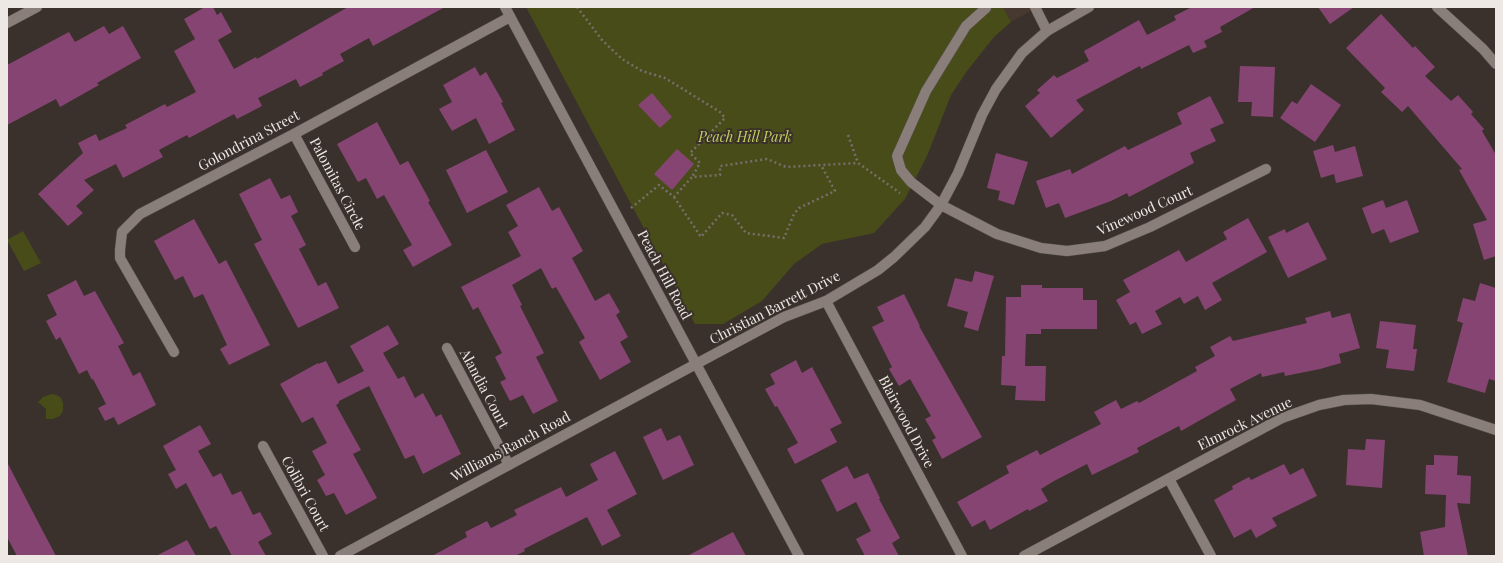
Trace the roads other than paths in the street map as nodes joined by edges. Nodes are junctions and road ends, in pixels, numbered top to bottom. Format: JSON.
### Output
{"nodes":[{"id":1,"x":37,"y":7,"type":"edge"},
{"id":2,"x":506,"y":7,"type":"edge"},
{"id":3,"x":1035,"y":7,"type":"edge"},
{"id":4,"x":1089,"y":7,"type":"edge"},
{"id":5,"x":1438,"y":7,"type":"edge"},
{"id":6,"x":986,"y":8,"type":"dead end"},
{"id":7,"x":510,"y":17,"type":"junction"},
{"id":8,"x":7,"y":23,"type":"edge"},
{"id":9,"x":1047,"y":31,"type":"junction"},
{"id":10,"x":1496,"y":64,"type":"edge"},
{"id":11,"x":294,"y":134,"type":"junction"},
{"id":12,"x":1266,"y":169,"type":"dead end"},
{"id":13,"x":941,"y":205,"type":"junction"},
{"id":14,"x":355,"y":247,"type":"dead end"},
{"id":15,"x":826,"y":301,"type":"junction"},
{"id":16,"x":447,"y":348,"type":"dead end"},
{"id":17,"x":174,"y":352,"type":"dead end"},
{"id":18,"x":696,"y":364,"type":"junction"},
{"id":19,"x":1496,"y":430,"type":"edge"},
{"id":20,"x":263,"y":446,"type":"dead end"},
{"id":21,"x":509,"y":465,"type":"junction"},
{"id":22,"x":1169,"y":479,"type":"junction"},
{"id":23,"x":323,"y":556,"type":"edge"},
{"id":24,"x":340,"y":556,"type":"edge"},
{"id":25,"x":799,"y":556,"type":"edge"},
{"id":26,"x":962,"y":556,"type":"edge"},
{"id":27,"x":1024,"y":556,"type":"edge"},
{"id":28,"x":1211,"y":556,"type":"edge"}],
"edges":[{"from":1,"to":8,"type":"street"},
{"from":2,"to":7,"type":"street","name":"Peach Hill Road"},
{"from":3,"to":9,"type":"street"},
{"from":4,"to":9,"type":"street","name":"Christian Barrett Drive"},
{"from":5,"to":10,"type":"street"},
{"from":6,"to":13,"type":"street","name":"Vinewood Court"},
{"from":7,"to":11,"type":"street","name":"Golondrina Street"},
{"from":7,"to":18,"type":"street","name":"Peach Hill Road"},
{"from":9,"to":13,"type":"street","name":"Christian Barrett Drive"},
{"from":11,"to":14,"type":"street","name":"Palomitas Circle"},
{"from":11,"to":17,"type":"street","name":"Golondrina Street"},
{"from":12,"to":13,"type":"street","name":"Vinewood Court"},
{"from":13,"to":15,"type":"street","name":"Christian Barrett Drive"},
{"from":15,"to":18,"type":"street","name":"Christian Barrett Drive"},
{"from":15,"to":26,"type":"street","name":"Blairwood Drive"},
{"from":16,"to":21,"type":"street","name":"Alandia Court"},
{"from":18,"to":21,"type":"street","name":"Williams Ranch Road"},
{"from":18,"to":25,"type":"street","name":"Peach Hill Road"},
{"from":19,"to":22,"type":"street","name":"Elmrock Avenue"},
{"from":20,"to":23,"type":"street","name":"Colibri Court"},
{"from":21,"to":24,"type":"street","name":"Williams Ranch Road"},
{"from":22,"to":27,"type":"street","name":"Elmrock Avenue"},
{"from":22,"to":28,"type":"street"}]}
